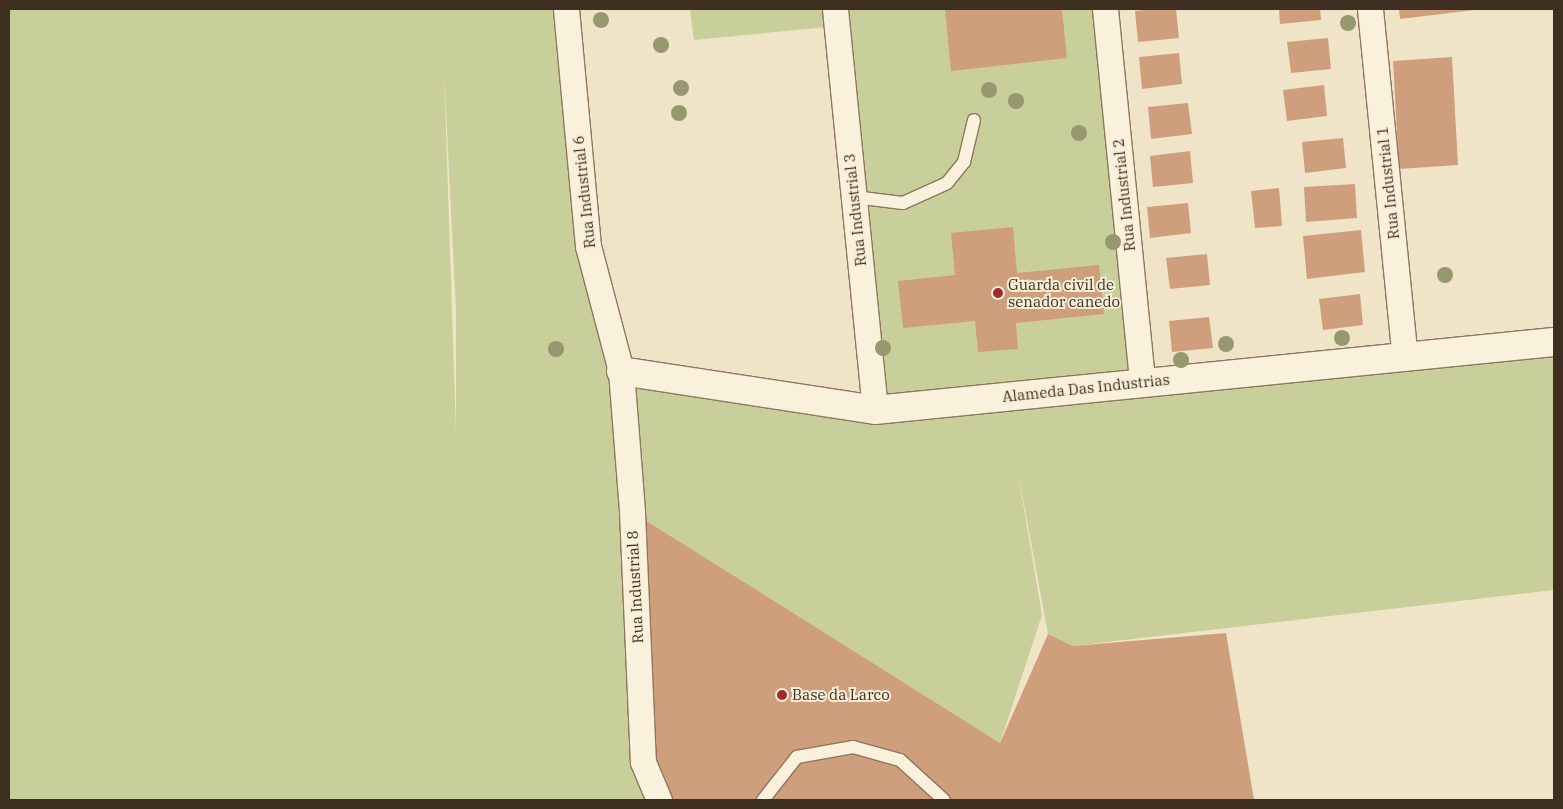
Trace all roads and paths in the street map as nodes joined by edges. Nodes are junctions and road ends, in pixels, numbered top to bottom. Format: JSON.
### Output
{"nodes":[{"id":1,"x":566,"y":9,"type":"edge"},
{"id":2,"x":835,"y":9,"type":"edge"},
{"id":3,"x":1105,"y":9,"type":"edge"},
{"id":4,"x":1370,"y":9,"type":"edge"},
{"id":5,"x":974,"y":120,"type":"dead end"},
{"id":6,"x":854,"y":197,"type":"junction"},
{"id":7,"x":1554,"y":342,"type":"edge"},
{"id":8,"x":1405,"y":356,"type":"junction"},
{"id":9,"x":621,"y":371,"type":"junction"},
{"id":10,"x":1142,"y":382,"type":"junction"},
{"id":11,"x":875,"y":410,"type":"junction"},
{"id":12,"x":659,"y":800,"type":"edge"},
{"id":13,"x":763,"y":800,"type":"edge"},
{"id":14,"x":944,"y":800,"type":"edge"}],
"edges":[{"from":1,"to":9,"type":"street","name":"Rua Industrial 6"},
{"from":2,"to":6,"type":"street","name":"Rua Industrial 3"},
{"from":3,"to":10,"type":"street","name":"Rua Industrial 2"},
{"from":4,"to":8,"type":"street","name":"Rua Industrial 1"},
{"from":5,"to":6,"type":"lane"},
{"from":6,"to":11,"type":"street","name":"Rua Industrial 3"},
{"from":7,"to":8,"type":"street","name":"Alameda Das Industrias"},
{"from":8,"to":10,"type":"street","name":"Alameda Das Industrias"},
{"from":9,"to":11,"type":"street","name":"Alameda Das Industrias"},
{"from":9,"to":12,"type":"street","name":"Rua Industrial 8"},
{"from":10,"to":11,"type":"street","name":"Alameda Das Industrias"},
{"from":13,"to":14,"type":"lane"}]}
